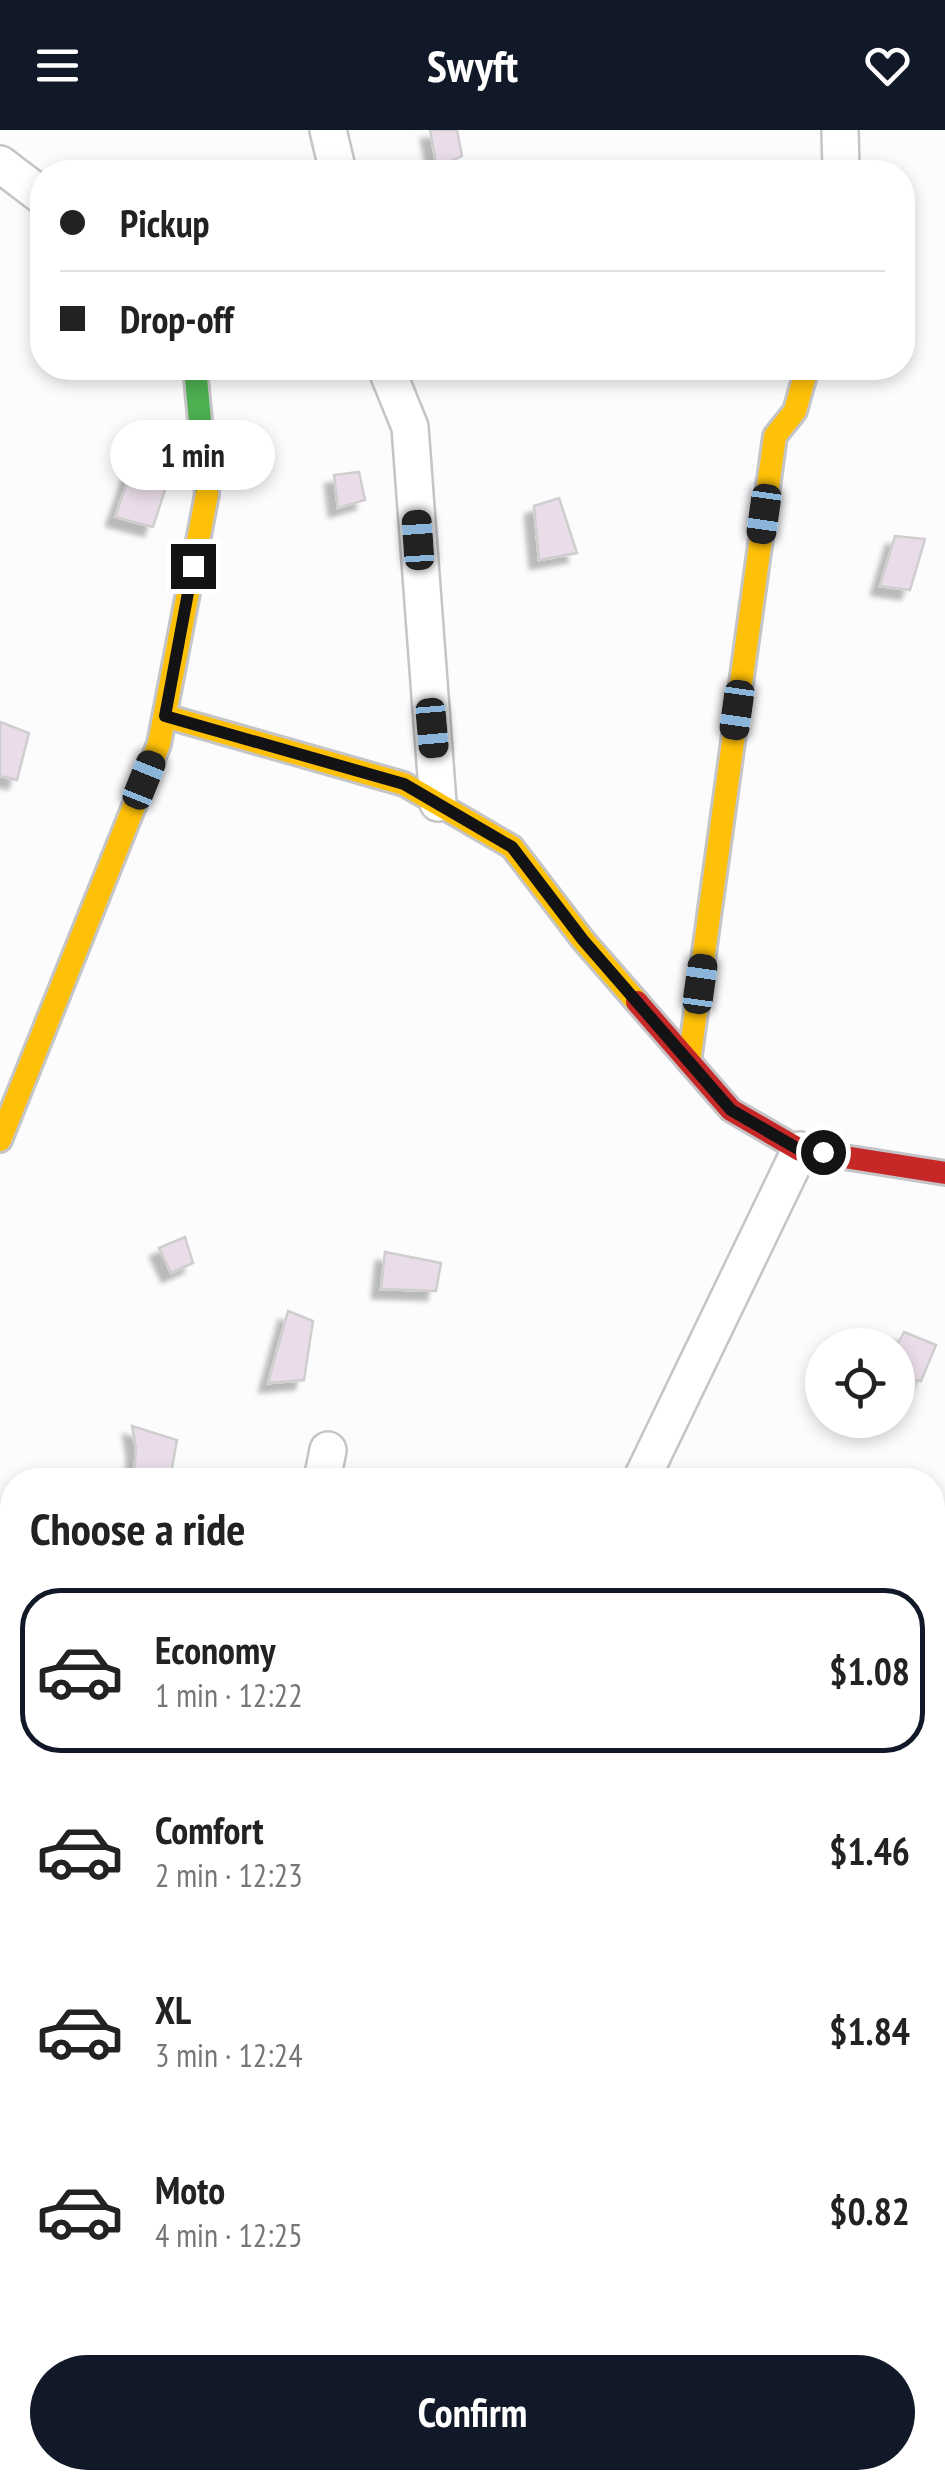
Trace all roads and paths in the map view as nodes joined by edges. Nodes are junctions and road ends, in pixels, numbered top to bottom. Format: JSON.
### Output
{"nodes":[{"id":1,"x":328,"y":130,"type":"edge"},
{"id":2,"x":840,"y":130,"type":"edge"},
{"id":3,"x":335,"y":160,"type":"edge"},
{"id":4,"x":841,"y":160,"type":"edge"},
{"id":5,"x":0,"y":164,"type":"edge"},
{"id":6,"x":30,"y":187,"type":"edge"},
{"id":7,"x":195,"y":380,"type":"edge"},
{"id":8,"x":391,"y":380,"type":"edge"},
{"id":9,"x":804,"y":380,"type":"edge"},
{"id":10,"x":165,"y":716,"type":"junction"},
{"id":11,"x":438,"y":804,"type":"junction"},
{"id":12,"x":689,"y":1062,"type":"junction"},
{"id":13,"x":0,"y":1140,"type":"edge"},
{"id":14,"x":800,"y":1150,"type":"junction"},
{"id":15,"x":945,"y":1172,"type":"edge"},
{"id":16,"x":648,"y":1468,"type":"edge"}],
"edges":[{"from":1,"to":3,"type":"street"},
{"from":2,"to":4,"type":"street"},
{"from":5,"to":6,"type":"street"},
{"from":7,"to":10,"type":"street"},
{"from":8,"to":11,"type":"street"},
{"from":9,"to":12,"type":"street"},
{"from":10,"to":11,"type":"street"},
{"from":10,"to":13,"type":"street"},
{"from":11,"to":12,"type":"street"},
{"from":12,"to":14,"type":"street"},
{"from":14,"to":15,"type":"street"},
{"from":14,"to":16,"type":"street"}]}
